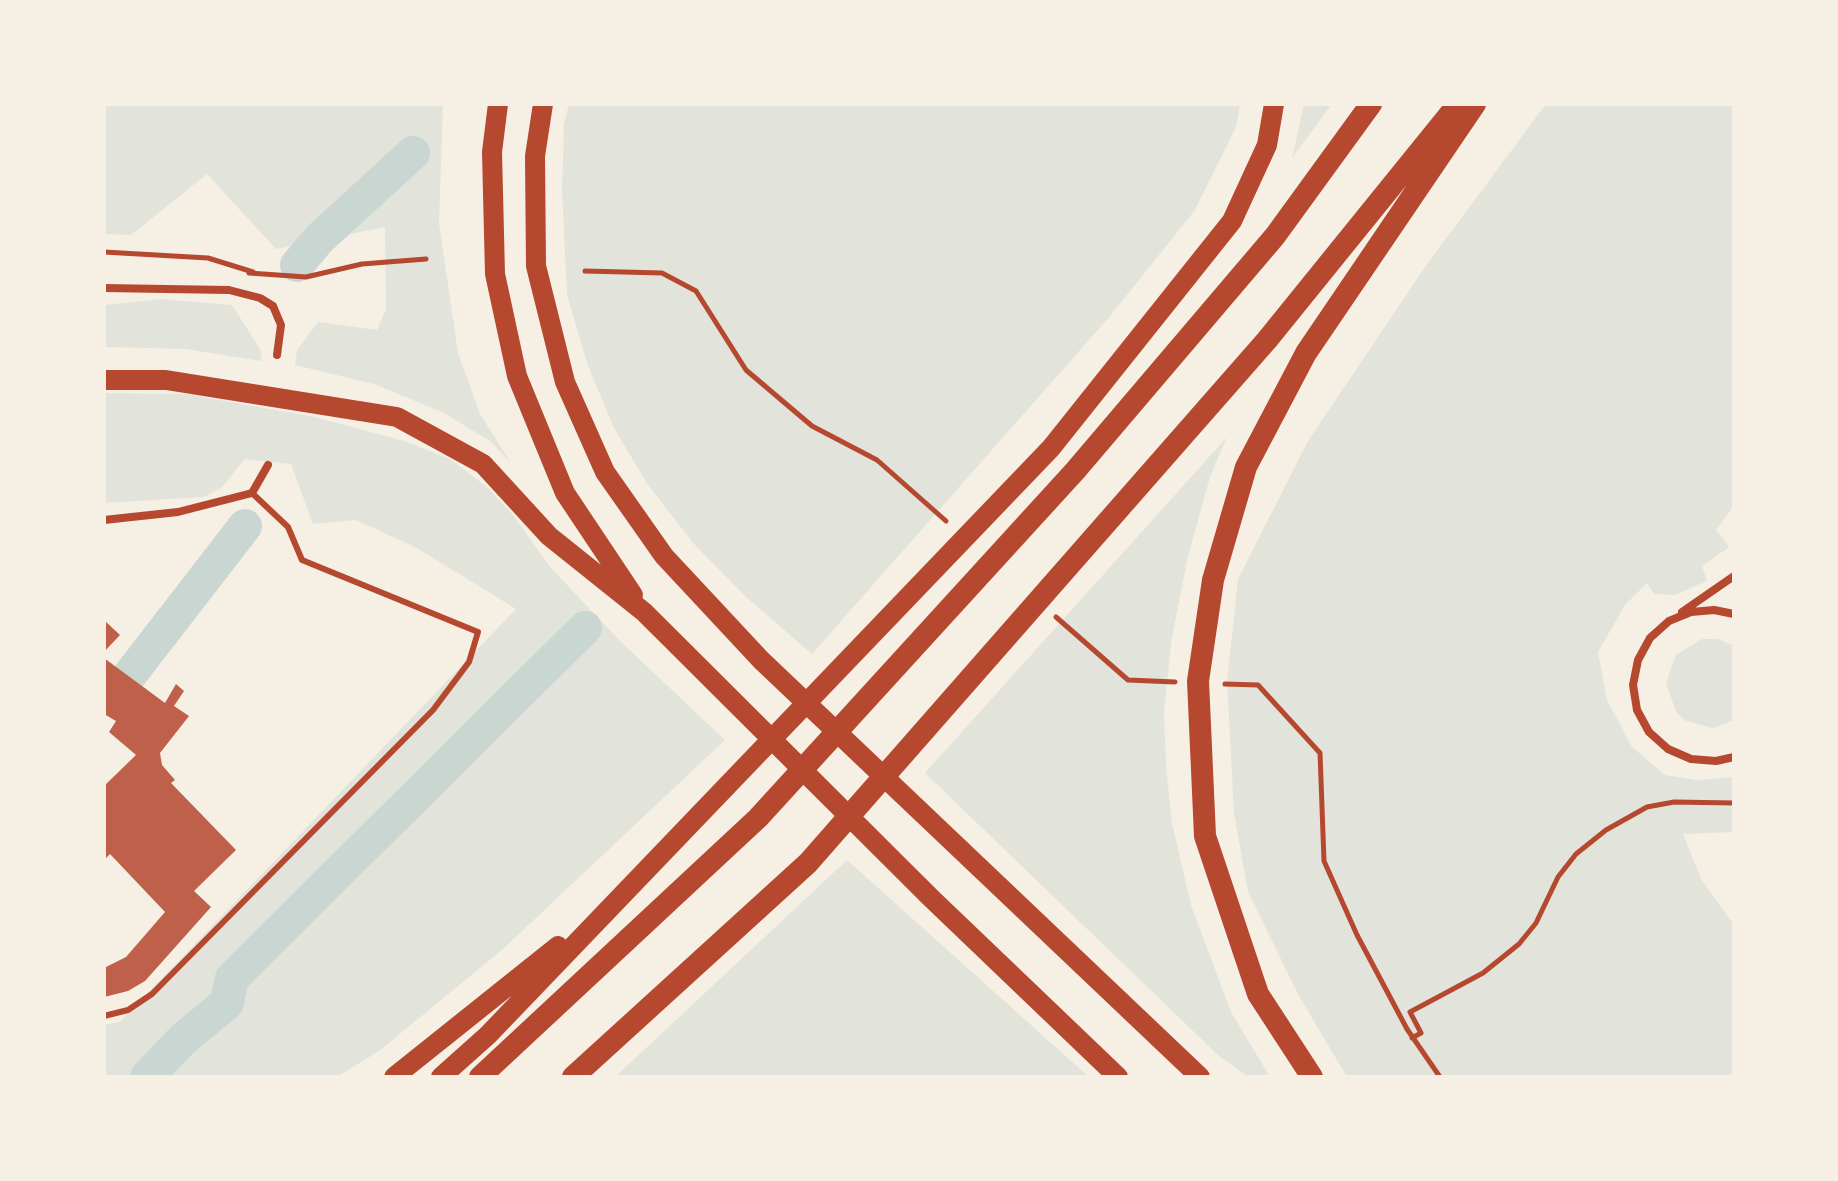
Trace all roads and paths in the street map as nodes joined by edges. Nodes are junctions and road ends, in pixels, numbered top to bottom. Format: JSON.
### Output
{"nodes":[{"id":1,"x":498,"y":104,"type":"edge"},
{"id":2,"x":543,"y":104,"type":"edge"},
{"id":3,"x":1274,"y":104,"type":"edge"},
{"id":4,"x":1371,"y":104,"type":"edge"},
{"id":5,"x":1458,"y":104,"type":"edge"},
{"id":6,"x":1475,"y":104,"type":"edge"},
{"id":7,"x":104,"y":252,"type":"edge"},
{"id":8,"x":426,"y":259,"type":"dead end"},
{"id":9,"x":585,"y":271,"type":"dead end"},
{"id":10,"x":104,"y":288,"type":"edge"},
{"id":11,"x":277,"y":355,"type":"dead end"},
{"id":12,"x":104,"y":380,"type":"edge"},
{"id":13,"x":268,"y":465,"type":"dead end"},
{"id":14,"x":252,"y":493,"type":"junction"},
{"id":15,"x":923,"y":501,"type":"dead end"},
{"id":16,"x":104,"y":520,"type":"edge"},
{"id":17,"x":1734,"y":576,"type":"edge"},
{"id":18,"x":644,"y":612,"type":"junction"},
{"id":19,"x":1734,"y":614,"type":"edge"},
{"id":20,"x":1669,"y":621,"type":"junction"},
{"id":21,"x":1734,"y":757,"type":"edge"},
{"id":22,"x":1734,"y":803,"type":"edge"},
{"id":23,"x":629,"y":887,"type":"junction"},
{"id":24,"x":104,"y":1016,"type":"edge"},
{"id":25,"x":1407,"y":1029,"type":"dead end"},
{"id":26,"x":1412,"y":1038,"type":"junction"},
{"id":27,"x":394,"y":1077,"type":"edge"},
{"id":28,"x":441,"y":1077,"type":"edge"},
{"id":29,"x":480,"y":1077,"type":"edge"},
{"id":30,"x":573,"y":1077,"type":"edge"},
{"id":31,"x":1118,"y":1077,"type":"edge"},
{"id":32,"x":1200,"y":1077,"type":"edge"},
{"id":33,"x":1312,"y":1077,"type":"edge"},
{"id":34,"x":1440,"y":1077,"type":"edge"}],
"edges":[{"from":1,"to":18,"type":"main road"},
{"from":2,"to":32,"type":"main road"},
{"from":3,"to":23,"type":"main road"},
{"from":4,"to":29,"type":"highway"},
{"from":5,"to":30,"type":"highway"},
{"from":6,"to":33,"type":"highway"},
{"from":7,"to":8,"type":"path"},
{"from":9,"to":15,"type":"path"},
{"from":10,"to":11,"type":"street"},
{"from":12,"to":18,"type":"main road"},
{"from":13,"to":14,"type":"street"},
{"from":14,"to":16,"type":"street"},
{"from":14,"to":24,"type":"lane"},
{"from":17,"to":20,"type":"street"},
{"from":18,"to":31,"type":"main road"},
{"from":19,"to":20,"type":"street"},
{"from":20,"to":21,"type":"street"},
{"from":22,"to":26,"type":"path"},
{"from":23,"to":27,"type":"main road"},
{"from":23,"to":28,"type":"main road"},
{"from":25,"to":26,"type":"path"},
{"from":26,"to":34,"type":"path"}]}
